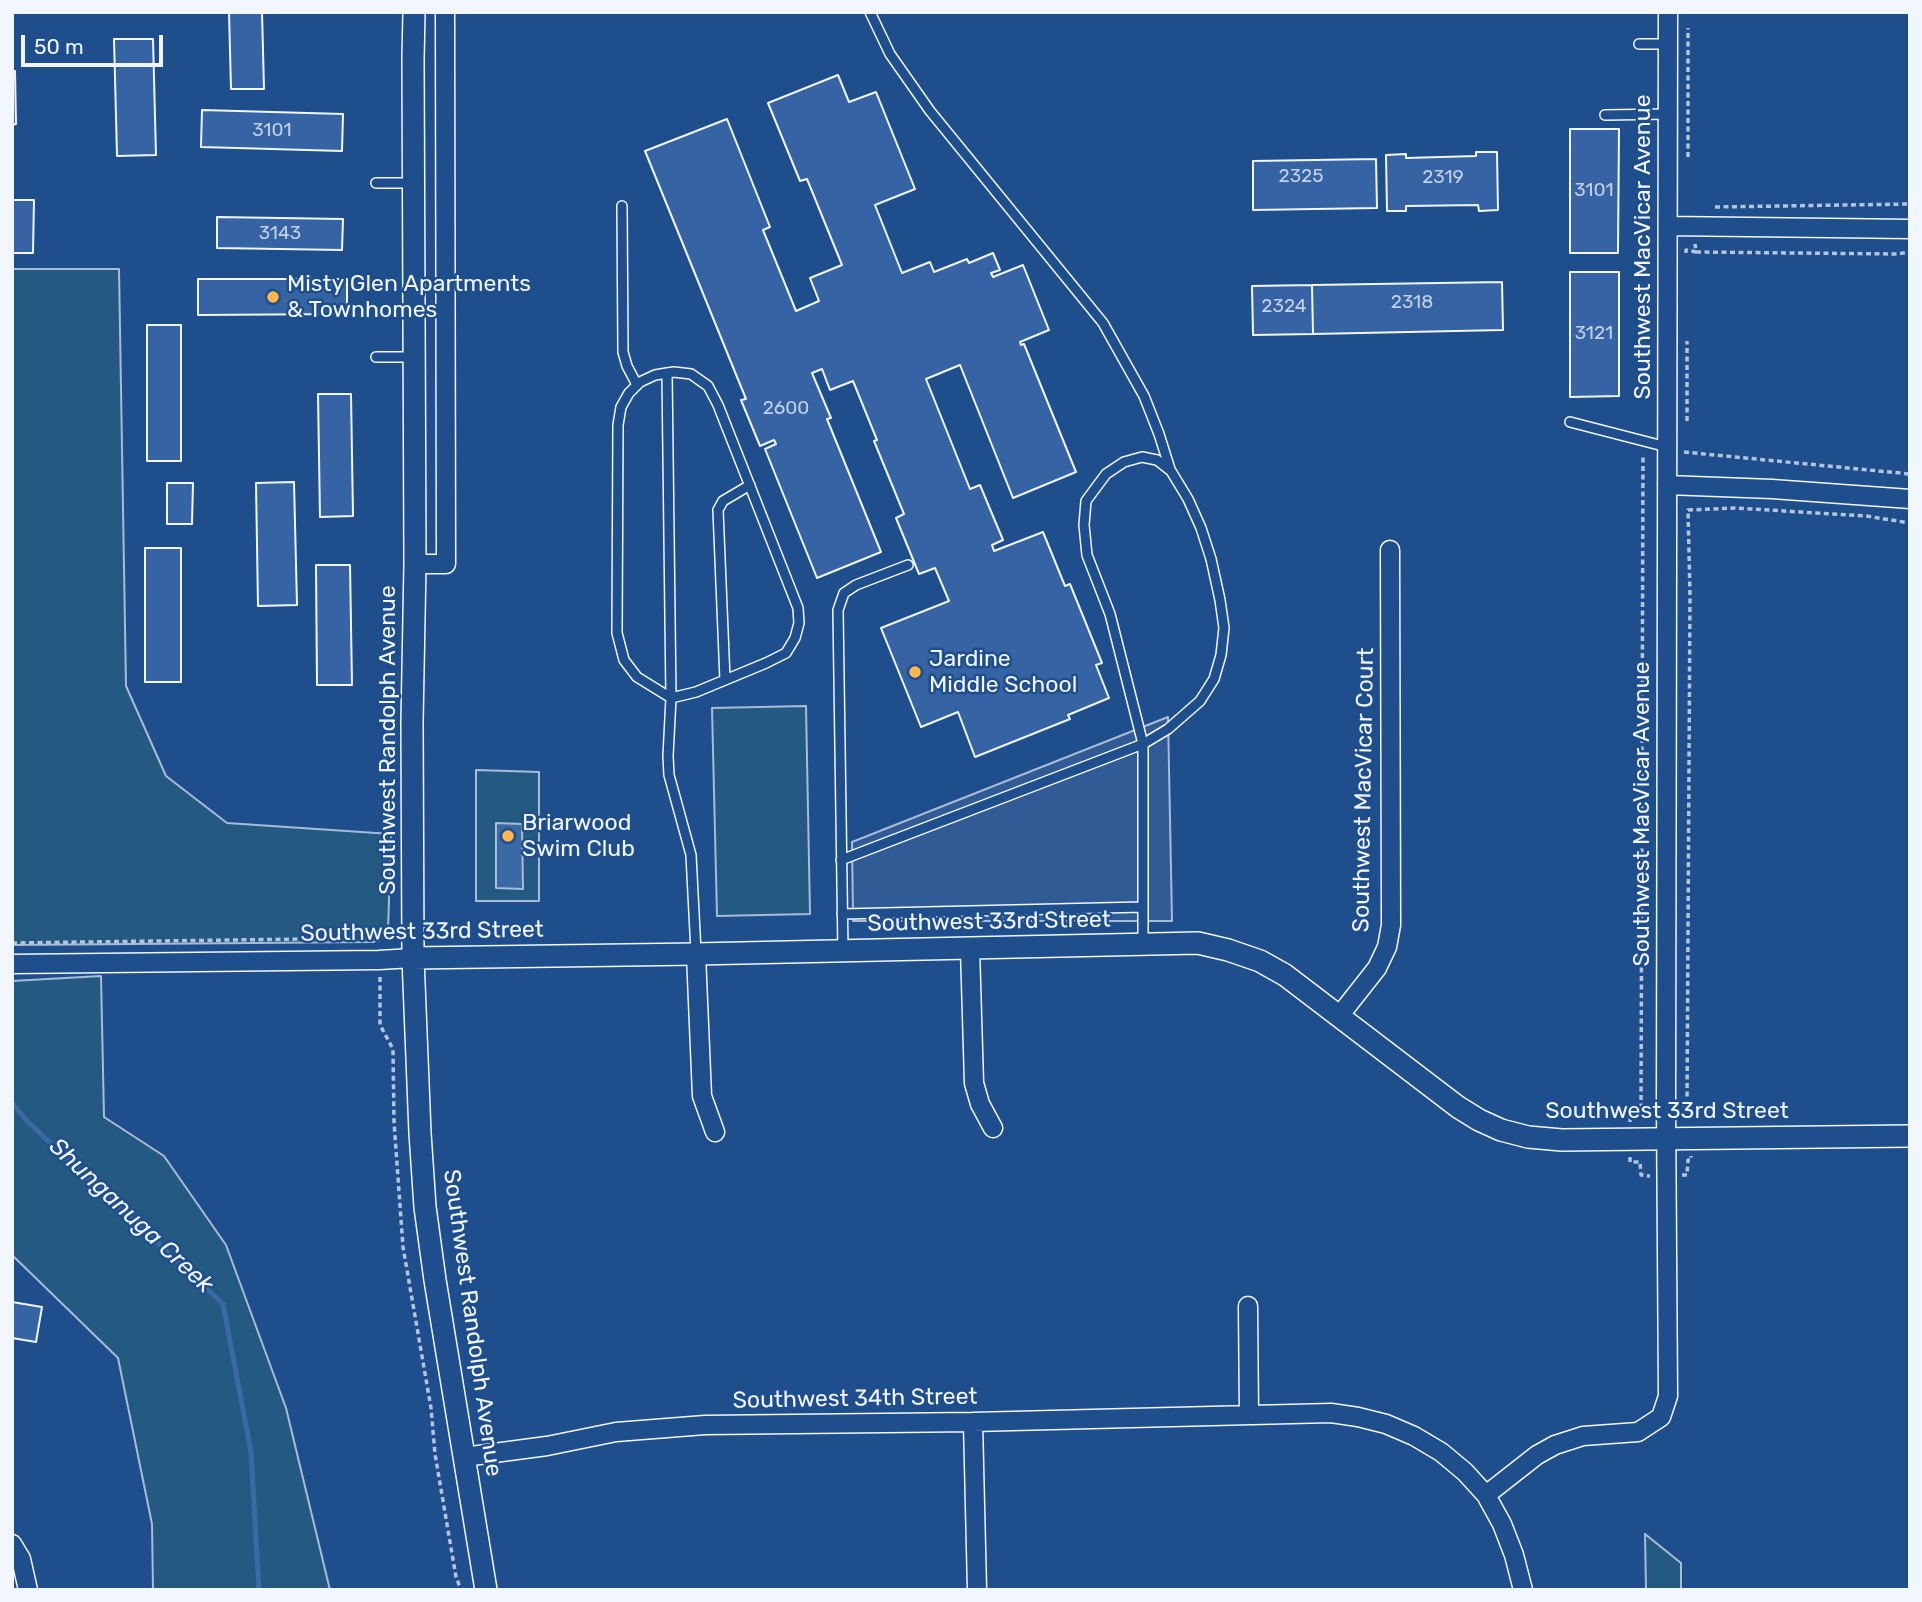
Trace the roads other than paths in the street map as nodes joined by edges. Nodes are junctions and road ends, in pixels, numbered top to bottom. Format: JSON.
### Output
{"nodes":[{"id":1,"x":414,"y":12,"type":"edge"},
{"id":2,"x":445,"y":12,"type":"edge"},
{"id":3,"x":870,"y":12,"type":"edge"},
{"id":4,"x":1668,"y":12,"type":"edge"},
{"id":5,"x":1639,"y":44,"type":"dead end"},
{"id":6,"x":1668,"y":44,"type":"junction"},
{"id":7,"x":412,"y":59,"type":"junction"},
{"id":8,"x":445,"y":60,"type":"junction"},
{"id":9,"x":1668,"y":114,"type":"junction"},
{"id":10,"x":1605,"y":115,"type":"dead end"},
{"id":11,"x":376,"y":183,"type":"dead end"},
{"id":12,"x":413,"y":183,"type":"junction"},
{"id":13,"x":622,"y":206,"type":"dead end"},
{"id":14,"x":1668,"y":226,"type":"junction"},
{"id":15,"x":1910,"y":229,"type":"edge"},
{"id":16,"x":414,"y":256,"type":"junction"},
{"id":17,"x":446,"y":256,"type":"junction"},
{"id":18,"x":376,"y":357,"type":"dead end"},
{"id":19,"x":415,"y":357,"type":"junction"},
{"id":20,"x":667,"y":373,"type":"junction"},
{"id":21,"x":637,"y":385,"type":"junction"},
{"id":22,"x":1570,"y":422,"type":"dead end"},
{"id":23,"x":1667,"y":447,"type":"junction"},
{"id":24,"x":1171,"y":471,"type":"junction"},
{"id":25,"x":750,"y":485,"type":"junction"},
{"id":26,"x":1667,"y":485,"type":"junction"},
{"id":27,"x":1910,"y":499,"type":"edge"},
{"id":28,"x":1390,"y":550,"type":"dead end"},
{"id":29,"x":415,"y":564,"type":"junction"},
{"id":30,"x":908,"y":565,"type":"dead end"},
{"id":31,"x":725,"y":680,"type":"junction"},
{"id":32,"x":671,"y":698,"type":"junction"},
{"id":33,"x":1143,"y":744,"type":"junction"},
{"id":34,"x":841,"y":860,"type":"junction"},
{"id":35,"x":1143,"y":906,"type":"junction"},
{"id":36,"x":842,"y":914,"type":"junction"},
{"id":37,"x":1143,"y":945,"type":"junction"},
{"id":38,"x":970,"y":949,"type":"junction"},
{"id":39,"x":843,"y":951,"type":"junction"},
{"id":40,"x":696,"y":954,"type":"junction"},
{"id":41,"x":413,"y":958,"type":"junction"},
{"id":42,"x":12,"y":964,"type":"edge"},
{"id":43,"x":1340,"y":1015,"type":"junction"},
{"id":44,"x":993,"y":1128,"type":"dead end"},
{"id":45,"x":715,"y":1132,"type":"dead end"},
{"id":46,"x":1910,"y":1136,"type":"edge"},
{"id":47,"x":1667,"y":1138,"type":"junction"},
{"id":48,"x":1248,"y":1306,"type":"dead end"},
{"id":49,"x":1249,"y":1415,"type":"junction"},
{"id":50,"x":973,"y":1422,"type":"junction"},
{"id":51,"x":464,"y":1457,"type":"junction"},
{"id":52,"x":1486,"y":1494,"type":"junction"},
{"id":53,"x":12,"y":1544,"type":"edge"},
{"id":54,"x":28,"y":1590,"type":"edge"},
{"id":55,"x":486,"y":1590,"type":"edge"},
{"id":56,"x":977,"y":1590,"type":"edge"},
{"id":57,"x":1523,"y":1590,"type":"edge"}],
"edges":[{"from":1,"to":7,"type":"street","name":"Southwest Randolph Avenue"},
{"from":2,"to":8,"type":"street"},
{"from":3,"to":24,"type":"lane"},
{"from":4,"to":6,"type":"street","name":"Southwest MacVicar Avenue"},
{"from":5,"to":6,"type":"lane"},
{"from":6,"to":9,"type":"street","name":"Southwest MacVicar Avenue"},
{"from":7,"to":8,"type":"street"},
{"from":7,"to":12,"type":"street","name":"Southwest Randolph Avenue"},
{"from":8,"to":17,"type":"street"},
{"from":9,"to":10,"type":"lane"},
{"from":9,"to":14,"type":"street","name":"Southwest MacVicar Avenue"},
{"from":11,"to":12,"type":"lane"},
{"from":12,"to":16,"type":"street","name":"Southwest Randolph Avenue"},
{"from":13,"to":21,"type":"lane"},
{"from":14,"to":15,"type":"street"},
{"from":14,"to":23,"type":"street","name":"Southwest MacVicar Avenue"},
{"from":16,"to":17,"type":"street"},
{"from":16,"to":19,"type":"street","name":"Southwest Randolph Avenue"},
{"from":17,"to":29,"type":"street"},
{"from":18,"to":19,"type":"lane"},
{"from":19,"to":29,"type":"street","name":"Southwest Randolph Avenue"},
{"from":20,"to":21,"type":"lane"},
{"from":20,"to":25,"type":"lane"},
{"from":20,"to":32,"type":"lane"},
{"from":21,"to":32,"type":"lane"},
{"from":22,"to":23,"type":"lane"},
{"from":23,"to":26,"type":"street","name":"Southwest MacVicar Avenue"},
{"from":24,"to":33,"type":"lane"},
{"from":24,"to":33,"type":"lane"},
{"from":25,"to":31,"type":"lane"},
{"from":25,"to":31,"type":"lane"},
{"from":26,"to":27,"type":"street"},
{"from":26,"to":47,"type":"street","name":"Southwest MacVicar Avenue"},
{"from":28,"to":43,"type":"street","name":"Southwest MacVicar Court"},
{"from":29,"to":41,"type":"street","name":"Southwest Randolph Avenue"},
{"from":30,"to":34,"type":"lane"},
{"from":31,"to":32,"type":"lane"},
{"from":32,"to":40,"type":"lane"},
{"from":33,"to":34,"type":"lane"},
{"from":33,"to":35,"type":"lane"},
{"from":34,"to":36,"type":"lane"},
{"from":35,"to":36,"type":"lane"},
{"from":35,"to":37,"type":"lane"},
{"from":36,"to":39,"type":"lane"},
{"from":37,"to":38,"type":"street","name":"Southwest 33rd Street"},
{"from":37,"to":43,"type":"street","name":"Southwest 33rd Street"},
{"from":38,"to":39,"type":"street","name":"Southwest 33rd Street"},
{"from":38,"to":44,"type":"street"},
{"from":39,"to":40,"type":"street","name":"Southwest 33rd Street"},
{"from":40,"to":41,"type":"street","name":"Southwest 33rd Street"},
{"from":40,"to":45,"type":"street"},
{"from":41,"to":42,"type":"street","name":"Southwest 33rd Street"},
{"from":41,"to":51,"type":"street","name":"Southwest Randolph Avenue"},
{"from":43,"to":47,"type":"street","name":"Southwest 33rd Street"},
{"from":46,"to":47,"type":"street","name":"Southwest 33rd Street"},
{"from":47,"to":52,"type":"street","name":"Southwest MacVicar Avenue"},
{"from":48,"to":49,"type":"street"},
{"from":49,"to":50,"type":"street","name":"Southwest 34th Street"},
{"from":49,"to":52,"type":"street","name":"Southwest 34th Street"},
{"from":50,"to":51,"type":"street","name":"Southwest 34th Street"},
{"from":50,"to":56,"type":"street"},
{"from":51,"to":55,"type":"street","name":"Southwest Randolph Avenue"},
{"from":52,"to":57,"type":"street"},
{"from":53,"to":54,"type":"street"}]}
